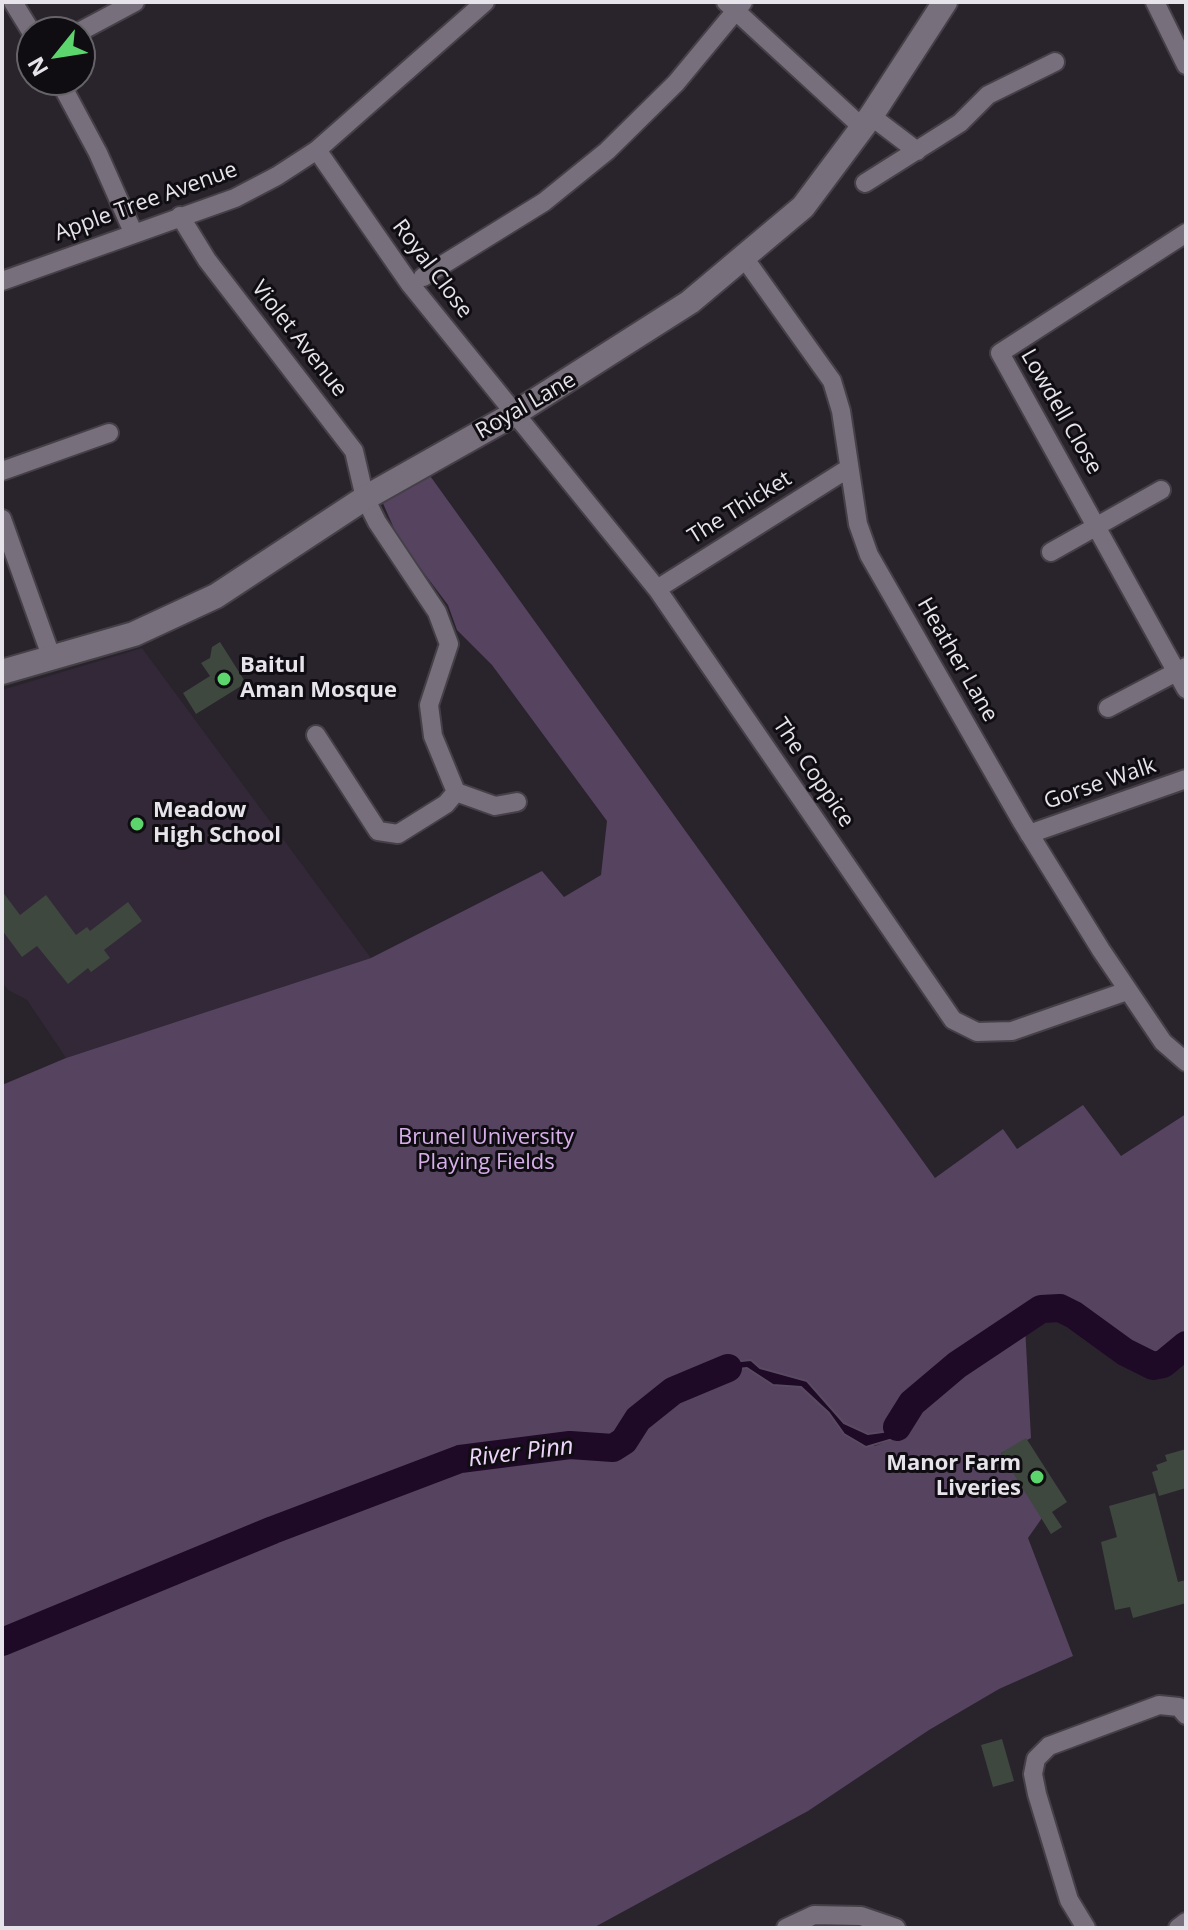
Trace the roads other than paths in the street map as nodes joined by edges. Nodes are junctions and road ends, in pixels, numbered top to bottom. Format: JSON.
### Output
{"nodes":[{"id":1,"x":135,"y":2,"type":"edge"},
{"id":2,"x":485,"y":2,"type":"edge"},
{"id":3,"x":945,"y":2,"type":"edge"},
{"id":4,"x":1155,"y":2,"type":"edge"},
{"id":5,"x":735,"y":5,"type":"edge"},
{"id":6,"x":96,"y":23,"type":"edge"},
{"id":7,"x":1055,"y":62,"type":"dead end"},
{"id":8,"x":1186,"y":65,"type":"edge"},
{"id":9,"x":68,"y":96,"type":"edge"},
{"id":10,"x":867,"y":122,"type":"junction"},
{"id":11,"x":317,"y":150,"type":"junction"},
{"id":12,"x":917,"y":151,"type":"junction"},
{"id":13,"x":865,"y":183,"type":"dead end"},
{"id":14,"x":180,"y":216,"type":"junction"},
{"id":15,"x":133,"y":232,"type":"junction"},
{"id":16,"x":1186,"y":233,"type":"edge"},
{"id":17,"x":745,"y":259,"type":"junction"},
{"id":18,"x":423,"y":277,"type":"dead end"},
{"id":19,"x":2,"y":281,"type":"edge"},
{"id":20,"x":514,"y":414,"type":"junction"},
{"id":21,"x":109,"y":433,"type":"dead end"},
{"id":22,"x":849,"y":468,"type":"junction"},
{"id":23,"x":2,"y":471,"type":"edge"},
{"id":24,"x":1161,"y":490,"type":"dead end"},
{"id":25,"x":365,"y":498,"type":"junction"},
{"id":26,"x":2,"y":519,"type":"edge"},
{"id":27,"x":1098,"y":527,"type":"junction"},
{"id":28,"x":1051,"y":552,"type":"dead end"},
{"id":29,"x":657,"y":589,"type":"junction"},
{"id":30,"x":51,"y":656,"type":"junction"},
{"id":31,"x":1182,"y":669,"type":"edge"},
{"id":32,"x":2,"y":672,"type":"edge"},
{"id":33,"x":1186,"y":689,"type":"edge"},
{"id":34,"x":1108,"y":708,"type":"dead end"},
{"id":35,"x":316,"y":735,"type":"dead end"},
{"id":36,"x":1186,"y":779,"type":"edge"},
{"id":37,"x":456,"y":792,"type":"junction"},
{"id":38,"x":517,"y":802,"type":"dead end"},
{"id":39,"x":1029,"y":834,"type":"junction"},
{"id":40,"x":1127,"y":991,"type":"junction"},
{"id":41,"x":1186,"y":1062,"type":"edge"},
{"id":42,"x":1186,"y":1715,"type":"edge"},
{"id":43,"x":1186,"y":1922,"type":"edge"},
{"id":44,"x":786,"y":1928,"type":"edge"},
{"id":45,"x":896,"y":1928,"type":"edge"},
{"id":46,"x":1086,"y":1928,"type":"edge"},
{"id":47,"x":1178,"y":1928,"type":"edge"}],
"edges":[{"from":1,"to":6,"type":"street"},
{"from":2,"to":11,"type":"street","name":"Apple Tree Avenue"},
{"from":3,"to":10,"type":"street","name":"Royal Lane"},
{"from":4,"to":8,"type":"street"},
{"from":5,"to":10,"type":"street"},
{"from":5,"to":18,"type":"street"},
{"from":7,"to":12,"type":"street"},
{"from":9,"to":15,"type":"street"},
{"from":10,"to":12,"type":"street"},
{"from":10,"to":17,"type":"street","name":"Royal Lane"},
{"from":11,"to":14,"type":"street","name":"Apple Tree Avenue"},
{"from":11,"to":20,"type":"street","name":"Royal Close"},
{"from":12,"to":13,"type":"street"},
{"from":14,"to":15,"type":"street","name":"Apple Tree Avenue"},
{"from":14,"to":25,"type":"street","name":"Violet Avenue"},
{"from":15,"to":19,"type":"street","name":"Apple Tree Avenue"},
{"from":16,"to":27,"type":"street","name":"Lowdell Close"},
{"from":17,"to":20,"type":"street","name":"Royal Lane"},
{"from":17,"to":22,"type":"street","name":"Heather Lane"},
{"from":20,"to":25,"type":"street","name":"Royal Lane"},
{"from":20,"to":29,"type":"street","name":"The Coppice"},
{"from":21,"to":23,"type":"street"},
{"from":22,"to":29,"type":"street","name":"The Thicket"},
{"from":22,"to":39,"type":"street","name":"Heather Lane"},
{"from":24,"to":27,"type":"street"},
{"from":25,"to":30,"type":"street","name":"Royal Lane"},
{"from":25,"to":37,"type":"street","name":"Violet Avenue"},
{"from":26,"to":30,"type":"street"},
{"from":27,"to":28,"type":"street"},
{"from":27,"to":31,"type":"street","name":"Lowdell Close"},
{"from":29,"to":40,"type":"street","name":"The Coppice"},
{"from":30,"to":32,"type":"street","name":"Royal Lane"},
{"from":31,"to":33,"type":"street","name":"Lowdell Close"},
{"from":31,"to":34,"type":"street"},
{"from":35,"to":37,"type":"street"},
{"from":36,"to":39,"type":"street","name":"Gorse Walk"},
{"from":37,"to":38,"type":"street"},
{"from":39,"to":40,"type":"street","name":"Heather Lane"},
{"from":40,"to":41,"type":"street","name":"Heather Lane"},
{"from":42,"to":46,"type":"street"},
{"from":43,"to":47,"type":"street"},
{"from":44,"to":45,"type":"street"}]}
